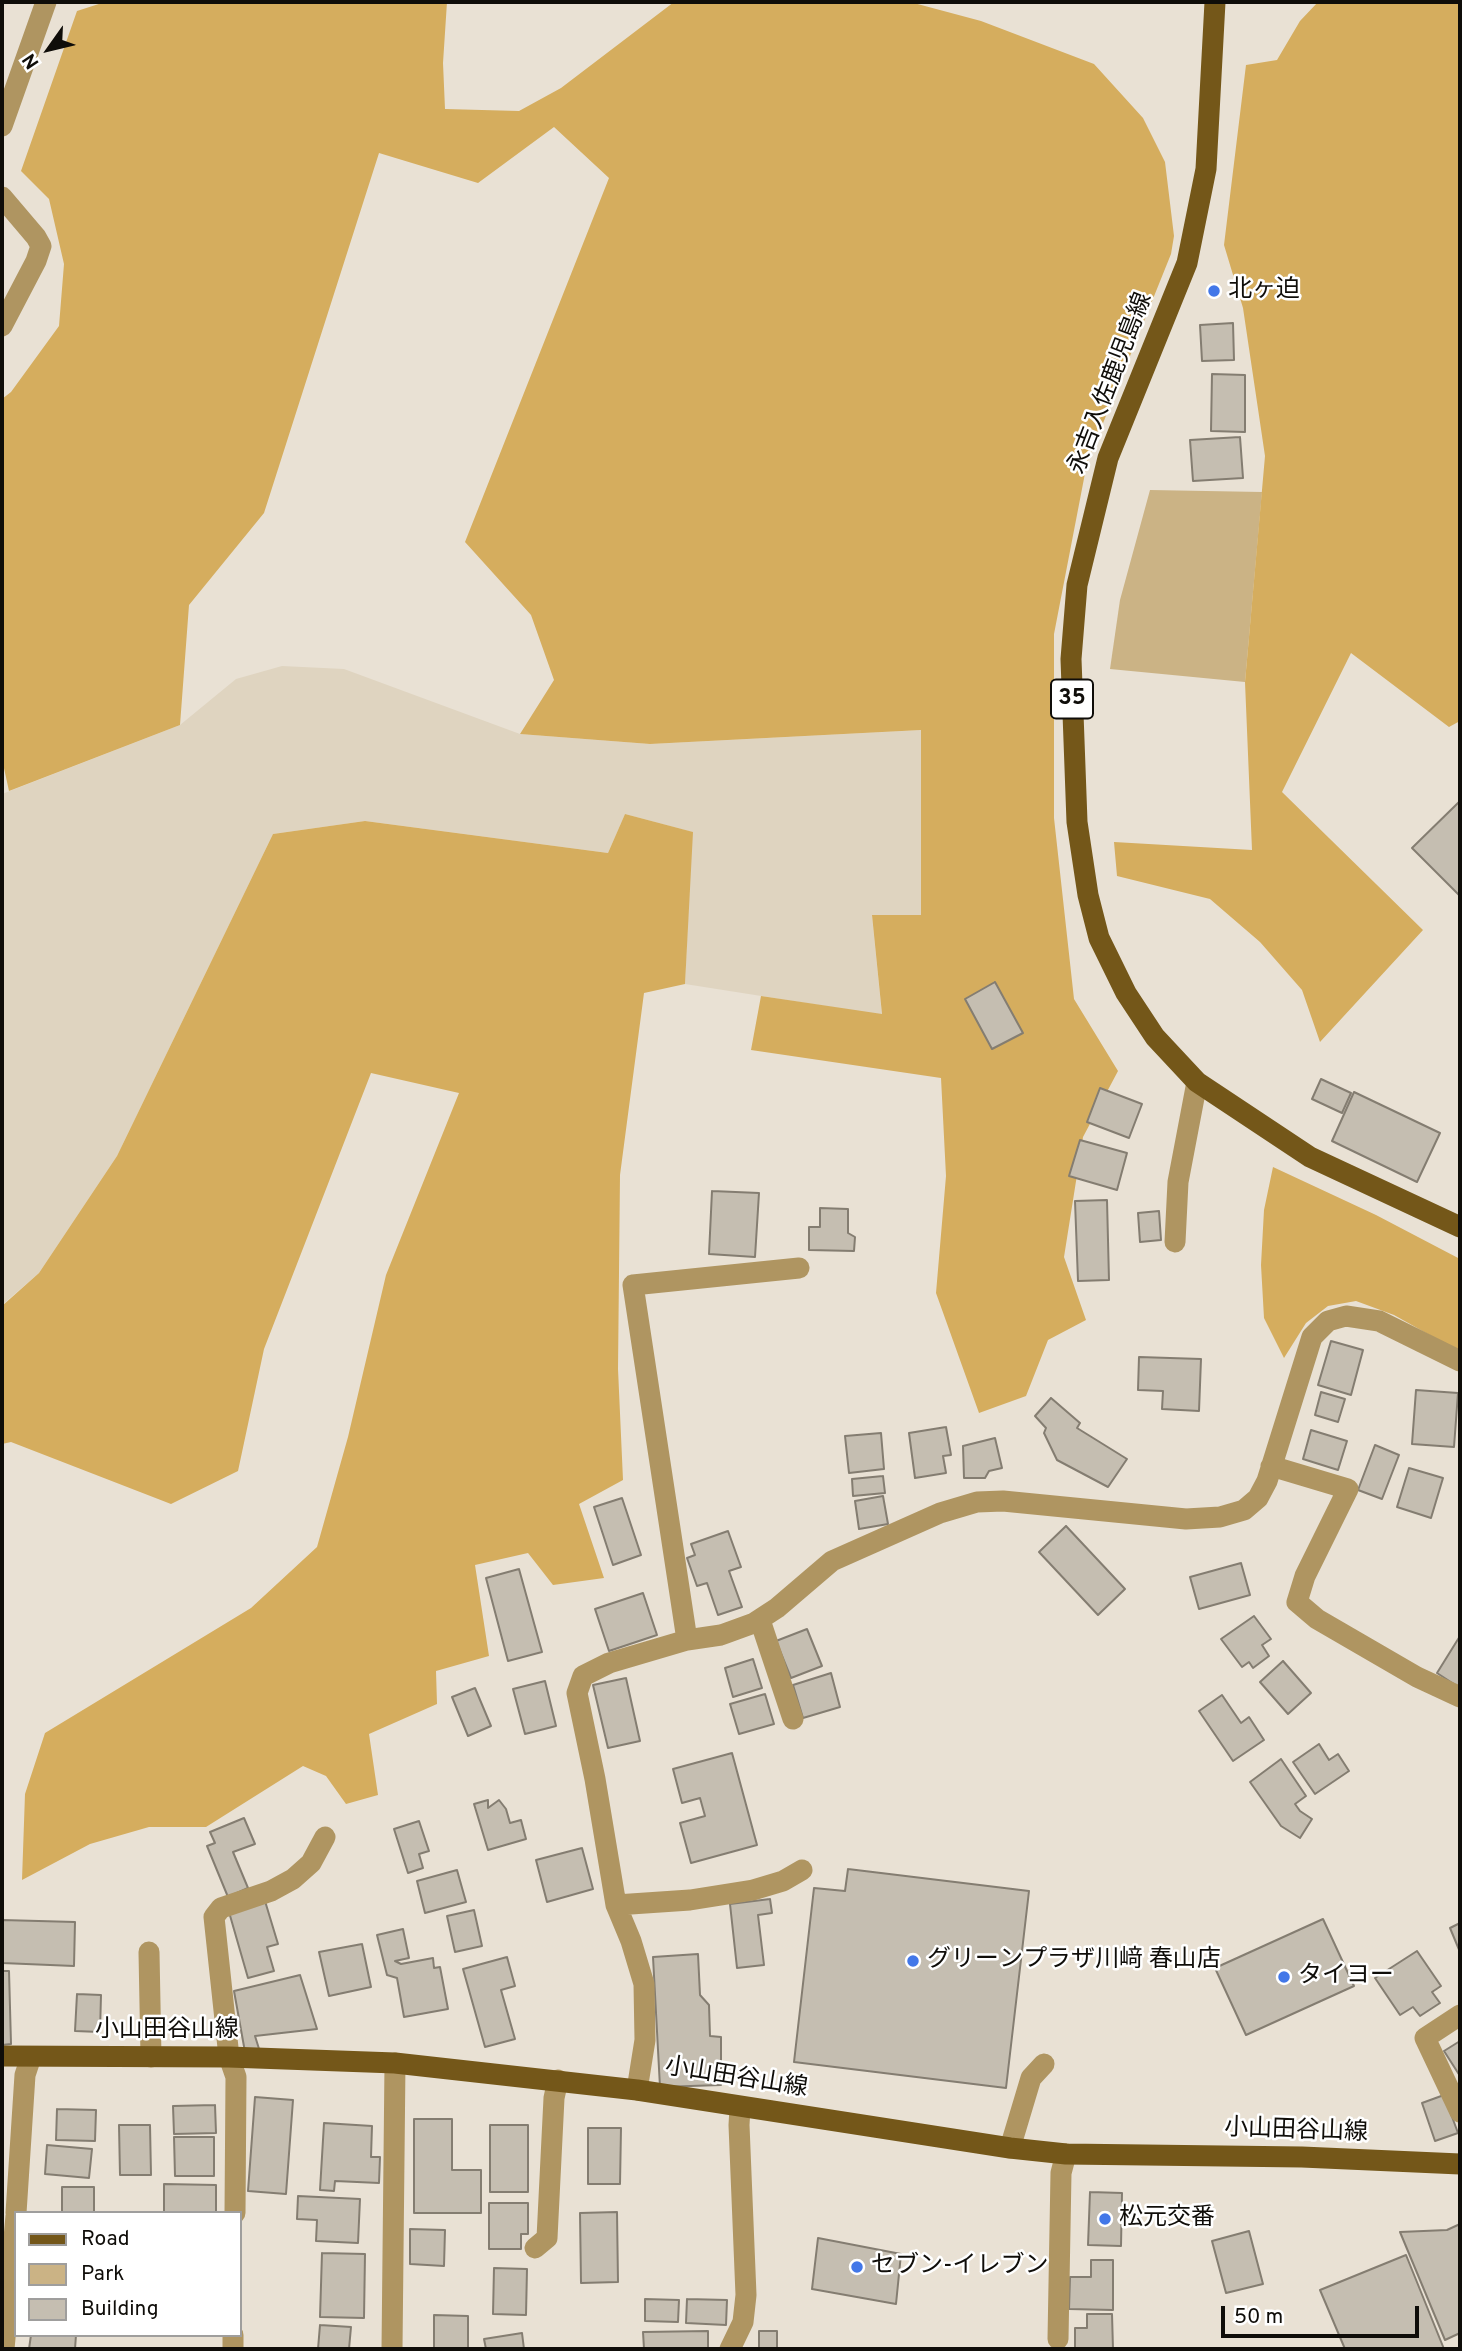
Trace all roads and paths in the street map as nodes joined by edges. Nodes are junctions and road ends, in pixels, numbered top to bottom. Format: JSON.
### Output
{"nodes":[{"id":1,"x":46,"y":2,"type":"edge"},
{"id":2,"x":1215,"y":2,"type":"edge"},
{"id":3,"x":2,"y":126,"type":"edge"},
{"id":4,"x":2,"y":197,"type":"edge"},
{"id":5,"x":2,"y":326,"type":"edge"},
{"id":6,"x":1197,"y":1082,"type":"junction"},
{"id":7,"x":1460,"y":1227,"type":"edge"},
{"id":8,"x":1175,"y":1242,"type":"dead end"},
{"id":9,"x":799,"y":1268,"type":"dead end"},
{"id":10,"x":1460,"y":1361,"type":"edge"},
{"id":11,"x":1271,"y":1466,"type":"junction"},
{"id":12,"x":760,"y":1619,"type":"junction"},
{"id":13,"x":687,"y":1640,"type":"junction"},
{"id":14,"x":1460,"y":1697,"type":"edge"},
{"id":15,"x":793,"y":1719,"type":"dead end"},
{"id":16,"x":325,"y":1837,"type":"dead end"},
{"id":17,"x":803,"y":1870,"type":"dead end"},
{"id":18,"x":616,"y":1905,"type":"junction"},
{"id":19,"x":149,"y":1952,"type":"dead end"},
{"id":20,"x":1460,"y":2015,"type":"edge"},
{"id":21,"x":2,"y":2056,"type":"edge"},
{"id":22,"x":31,"y":2057,"type":"junction"},
{"id":23,"x":152,"y":2057,"type":"junction"},
{"id":24,"x":229,"y":2057,"type":"junction"},
{"id":25,"x":395,"y":2063,"type":"junction"},
{"id":26,"x":1044,"y":2064,"type":"dead end"},
{"id":27,"x":558,"y":2080,"type":"junction"},
{"id":28,"x":637,"y":2090,"type":"junction"},
{"id":29,"x":740,"y":2108,"type":"junction"},
{"id":30,"x":1460,"y":2112,"type":"edge"},
{"id":31,"x":1010,"y":2148,"type":"junction"},
{"id":32,"x":11,"y":2153,"type":"edge"},
{"id":33,"x":1066,"y":2154,"type":"junction"},
{"id":34,"x":1460,"y":2164,"type":"edge"},
{"id":35,"x":16,"y":2211,"type":"edge"},
{"id":36,"x":235,"y":2211,"type":"edge"},
{"id":37,"x":14,"y":2236,"type":"edge"},
{"id":38,"x":535,"y":2248,"type":"dead end"},
{"id":39,"x":1058,"y":2339,"type":"dead end"},
{"id":40,"x":4,"y":2349,"type":"edge"},
{"id":41,"x":392,"y":2349,"type":"edge"},
{"id":42,"x":730,"y":2349,"type":"edge"}],
"edges":[{"from":1,"to":3,"type":"street"},
{"from":2,"to":6,"type":"main road","name":"永吉入佐鹿児島線","number":"35"},
{"from":4,"to":5,"type":"street"},
{"from":6,"to":7,"type":"main road","name":"永吉入佐鹿児島線","number":"35"},
{"from":6,"to":8,"type":"street"},
{"from":9,"to":13,"type":"street"},
{"from":10,"to":11,"type":"street"},
{"from":11,"to":12,"type":"street"},
{"from":11,"to":14,"type":"street"},
{"from":12,"to":13,"type":"street"},
{"from":12,"to":15,"type":"street"},
{"from":13,"to":18,"type":"street"},
{"from":16,"to":24,"type":"street"},
{"from":17,"to":18,"type":"street"},
{"from":18,"to":28,"type":"street"},
{"from":19,"to":23,"type":"street"},
{"from":20,"to":30,"type":"street"},
{"from":21,"to":22,"type":"main road","name":"小山田谷山線"},
{"from":22,"to":23,"type":"main road","name":"小山田谷山線"},
{"from":22,"to":32,"type":"street"},
{"from":23,"to":24,"type":"main road","name":"小山田谷山線"},
{"from":24,"to":25,"type":"main road","name":"小山田谷山線"},
{"from":24,"to":36,"type":"street"},
{"from":25,"to":27,"type":"main road","name":"小山田谷山線"},
{"from":25,"to":41,"type":"street"},
{"from":26,"to":31,"type":"street"},
{"from":27,"to":28,"type":"main road","name":"小山田谷山線"},
{"from":27,"to":38,"type":"street"},
{"from":28,"to":29,"type":"main road","name":"小山田谷山線"},
{"from":29,"to":31,"type":"main road","name":"小山田谷山線"},
{"from":29,"to":42,"type":"street"},
{"from":31,"to":33,"type":"main road","name":"小山田谷山線"},
{"from":32,"to":35,"type":"street"},
{"from":33,"to":34,"type":"main road","name":"小山田谷山線"},
{"from":33,"to":39,"type":"street"},
{"from":37,"to":40,"type":"street"}]}
